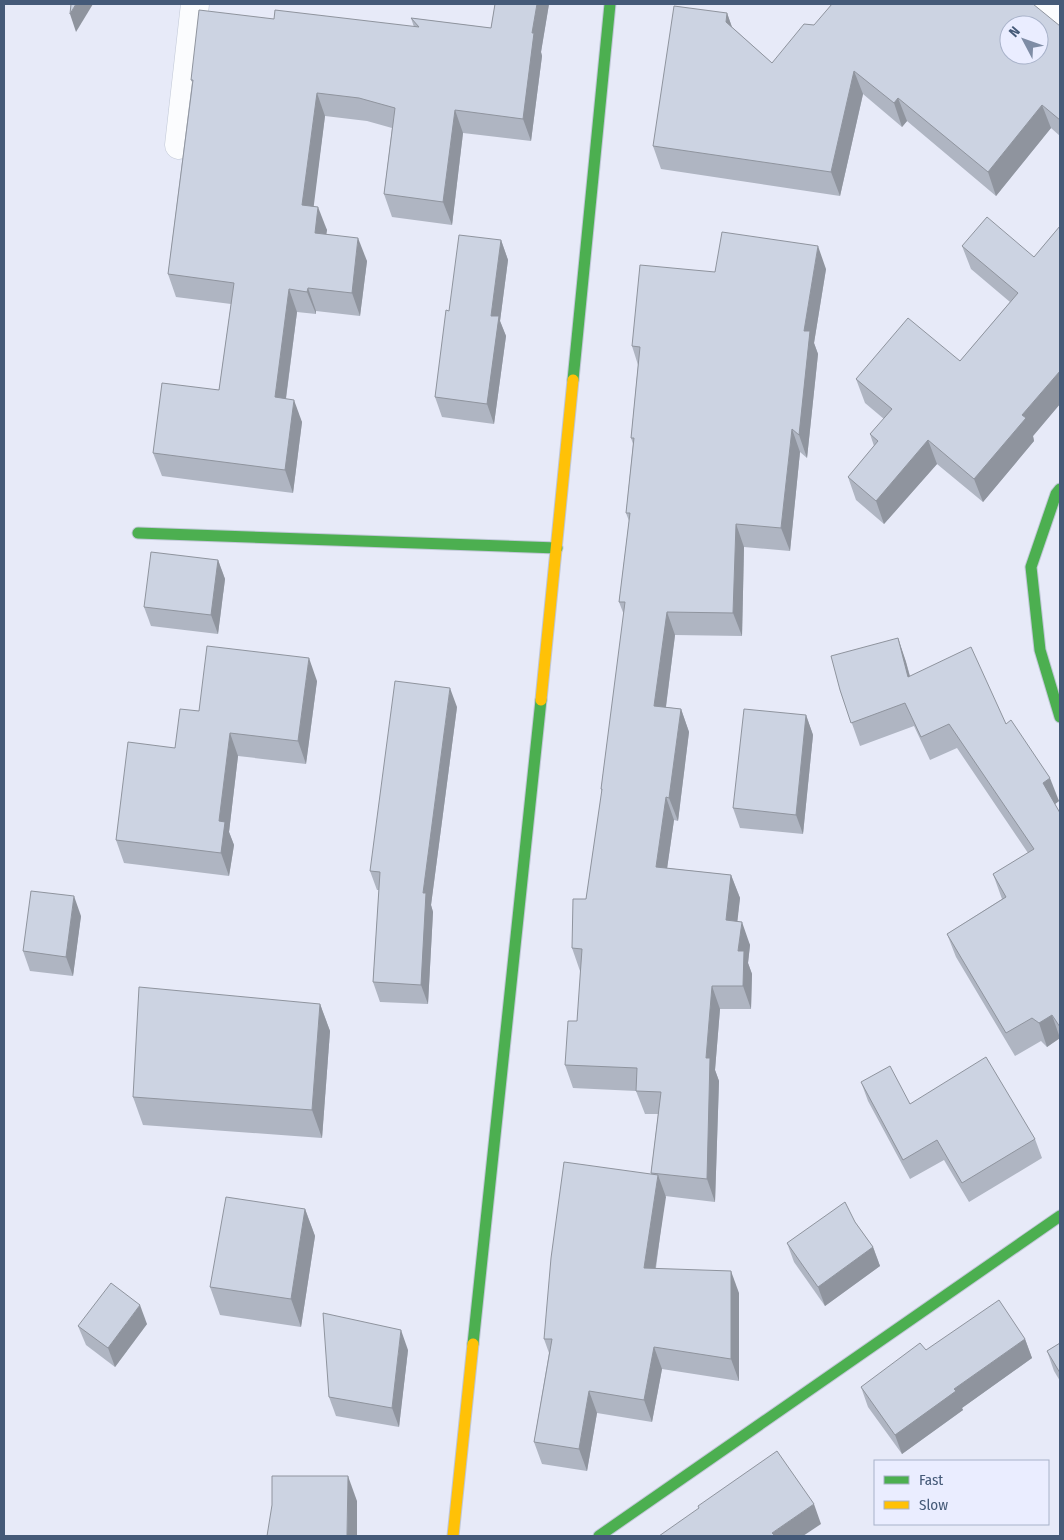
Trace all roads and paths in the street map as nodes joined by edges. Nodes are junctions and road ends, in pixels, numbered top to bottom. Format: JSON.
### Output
{"nodes":[{"id":1,"x":195,"y":4,"type":"edge"},
{"id":2,"x":610,"y":4,"type":"edge"},
{"id":3,"x":1040,"y":4,"type":"edge"},
{"id":4,"x":1060,"y":20,"type":"edge"},
{"id":5,"x":179,"y":145,"type":"dead end"},
{"id":6,"x":1060,"y":489,"type":"edge"},
{"id":7,"x":138,"y":533,"type":"dead end"},
{"id":8,"x":556,"y":548,"type":"junction"},
{"id":9,"x":1060,"y":718,"type":"edge"},
{"id":10,"x":1060,"y":1216,"type":"edge"},
{"id":11,"x":453,"y":1536,"type":"edge"},
{"id":12,"x":599,"y":1536,"type":"edge"}],
"edges":[{"from":1,"to":5,"type":"street"},
{"from":2,"to":8,"type":"street"},
{"from":3,"to":4,"type":"street"},
{"from":6,"to":9,"type":"street"},
{"from":7,"to":8,"type":"street"},
{"from":8,"to":11,"type":"street"},
{"from":10,"to":12,"type":"street"}]}
